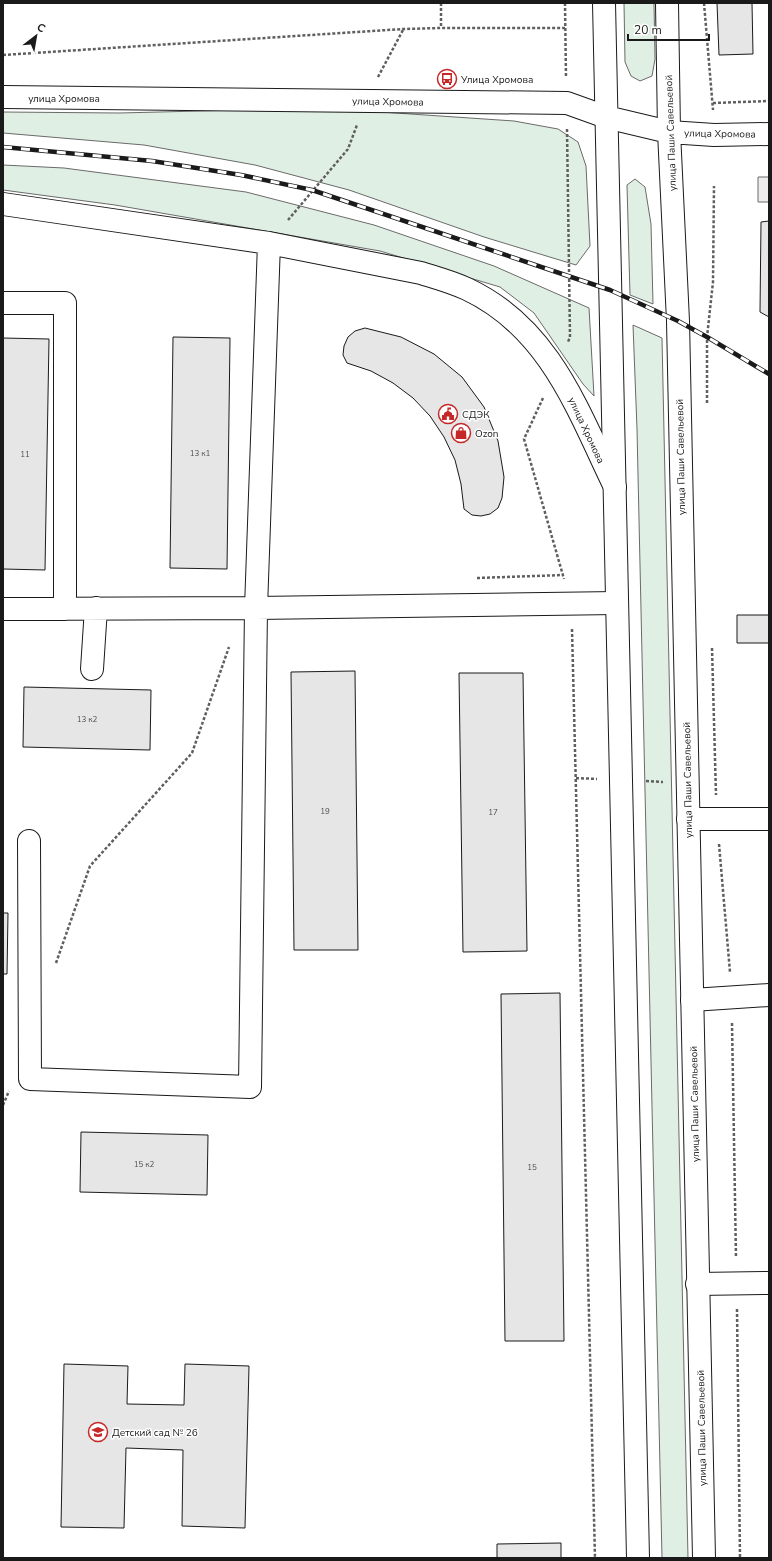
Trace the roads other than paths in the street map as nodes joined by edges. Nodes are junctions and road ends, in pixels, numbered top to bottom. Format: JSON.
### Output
{"nodes":[{"id":1,"x":604,"y":3,"type":"edge"},
{"id":2,"x":667,"y":3,"type":"edge"},
{"id":3,"x":3,"y":97,"type":"edge"},
{"id":4,"x":606,"y":117,"type":"junction"},
{"id":5,"x":669,"y":132,"type":"junction"},
{"id":6,"x":769,"y":134,"type":"edge"},
{"id":7,"x":3,"y":204,"type":"edge"},
{"id":8,"x":268,"y":244,"type":"junction"},
{"id":9,"x":3,"y":303,"type":"edge"},
{"id":10,"x":614,"y":487,"type":"junction"},
{"id":11,"x":617,"y":603,"type":"junction"},
{"id":12,"x":96,"y":608,"type":"junction"},
{"id":13,"x":256,"y":608,"type":"junction"},
{"id":14,"x":3,"y":609,"type":"edge"},
{"id":15,"x":65,"y":609,"type":"junction"},
{"id":16,"x":92,"y":669,"type":"dead end"},
{"id":17,"x":688,"y":819,"type":"junction"},
{"id":18,"x":769,"y":819,"type":"edge"},
{"id":19,"x":29,"y":841,"type":"dead end"},
{"id":20,"x":769,"y":995,"type":"edge"},
{"id":21,"x":692,"y":1000,"type":"junction"},
{"id":22,"x":769,"y":1283,"type":"edge"},
{"id":23,"x":697,"y":1284,"type":"junction"},
{"id":24,"x":638,"y":1558,"type":"edge"},
{"id":25,"x":704,"y":1558,"type":"edge"}],
"edges":[{"from":1,"to":4,"type":"main road"},
{"from":2,"to":5,"type":"main road","name":"улица Паши Савельевой"},
{"from":3,"to":4,"type":"main road","name":"улица Хромова"},
{"from":4,"to":5,"type":"main road","name":"улица Хромова"},
{"from":4,"to":10,"type":"main road"},
{"from":5,"to":6,"type":"main road","name":"улица Хромова"},
{"from":5,"to":17,"type":"main road","name":"улица Паши Савельевой"},
{"from":7,"to":8,"type":"main road","name":"улица Хромова"},
{"from":8,"to":10,"type":"main road","name":"улица Хромова"},
{"from":8,"to":13,"type":"main road"},
{"from":9,"to":15,"type":"main road"},
{"from":10,"to":11,"type":"main road"},
{"from":11,"to":13,"type":"main road"},
{"from":11,"to":24,"type":"main road"},
{"from":12,"to":13,"type":"main road"},
{"from":12,"to":15,"type":"main road"},
{"from":12,"to":16,"type":"main road"},
{"from":13,"to":19,"type":"main road"},
{"from":14,"to":15,"type":"main road"},
{"from":17,"to":18,"type":"main road"},
{"from":17,"to":21,"type":"main road","name":"улица Паши Савельевой"},
{"from":20,"to":21,"type":"main road"},
{"from":21,"to":23,"type":"main road","name":"улица Паши Савельевой"},
{"from":22,"to":23,"type":"main road"},
{"from":23,"to":25,"type":"main road","name":"улица Паши Савельевой"}]}
